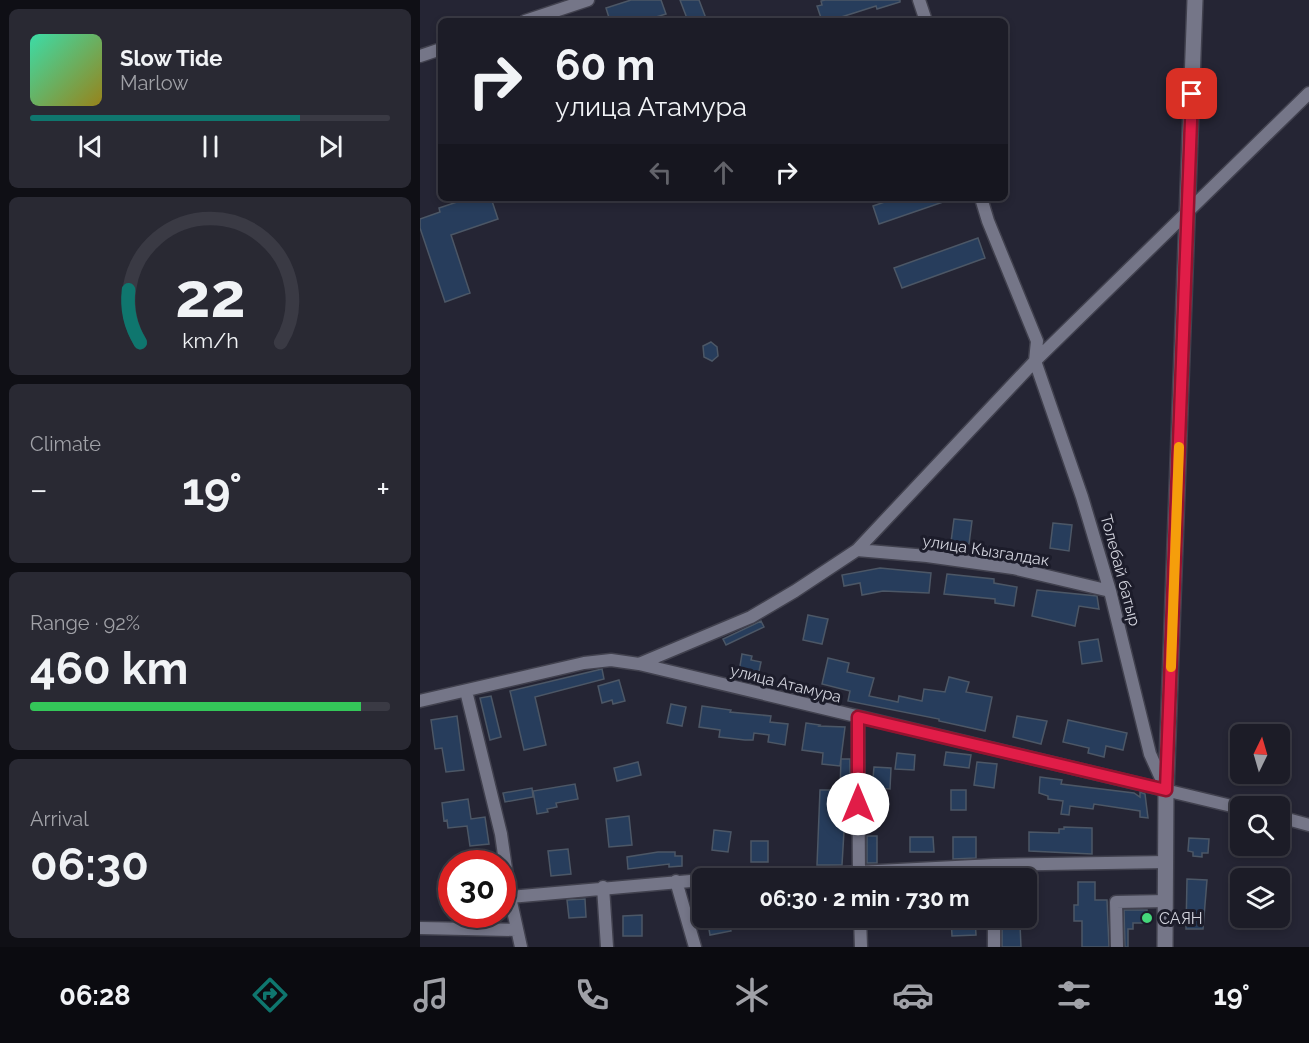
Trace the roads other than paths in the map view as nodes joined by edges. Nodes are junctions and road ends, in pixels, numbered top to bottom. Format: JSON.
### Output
{"nodes":[{"id":1,"x":588,"y":0,"type":"edge"},
{"id":2,"x":919,"y":0,"type":"edge"},
{"id":3,"x":1195,"y":0,"type":"edge"},
{"id":4,"x":534,"y":18,"type":"edge"},
{"id":5,"x":925,"y":18,"type":"edge"},
{"id":6,"x":438,"y":50,"type":"edge"},
{"id":7,"x":420,"y":56,"type":"edge"},
{"id":8,"x":1309,"y":93,"type":"edge"},
{"id":9,"x":982,"y":201,"type":"edge"},
{"id":10,"x":1188,"y":212,"type":"junction"},
{"id":11,"x":1035,"y":361,"type":"junction"},
{"id":12,"x":856,"y":550,"type":"junction"},
{"id":13,"x":1110,"y":591,"type":"junction"},
{"id":14,"x":639,"y":664,"type":"junction"},
{"id":15,"x":466,"y":691,"type":"junction"},
{"id":16,"x":420,"y":701,"type":"edge"},
{"id":17,"x":858,"y":717,"type":"junction"},
{"id":18,"x":1166,"y":790,"type":"junction"},
{"id":19,"x":1230,"y":806,"type":"edge"},
{"id":20,"x":1290,"y":820,"type":"edge"},
{"id":21,"x":1309,"y":825,"type":"edge"},
{"id":22,"x":503,"y":850,"type":"edge"},
{"id":23,"x":1166,"y":862,"type":"junction"},
{"id":24,"x":994,"y":865,"type":"joint"},
{"id":25,"x":859,"y":868,"type":"edge"},
{"id":26,"x":949,"y":868,"type":"edge"},
{"id":27,"x":692,"y":880,"type":"edge"},
{"id":28,"x":676,"y":881,"type":"junction"},
{"id":29,"x":603,"y":887,"type":"junction"},
{"id":30,"x":516,"y":896,"type":"edge"},
{"id":31,"x":1166,"y":901,"type":"junction"},
{"id":32,"x":420,"y":928,"type":"edge"},
{"id":33,"x":860,"y":928,"type":"edge"},
{"id":34,"x":994,"y":928,"type":"edge"},
{"id":35,"x":516,"y":930,"type":"joint"},
{"id":36,"x":521,"y":947,"type":"edge"},
{"id":37,"x":607,"y":947,"type":"edge"},
{"id":38,"x":695,"y":947,"type":"edge"},
{"id":39,"x":861,"y":947,"type":"edge"},
{"id":40,"x":994,"y":947,"type":"edge"},
{"id":41,"x":1117,"y":947,"type":"edge"},
{"id":42,"x":1165,"y":947,"type":"edge"}],
"edges":[{"from":1,"to":4,"type":"street"},
{"from":2,"to":5,"type":"street"},
{"from":3,"to":10,"type":"street"},
{"from":6,"to":7,"type":"street"},
{"from":8,"to":10,"type":"street"},
{"from":9,"to":11,"type":"street"},
{"from":10,"to":11,"type":"street"},
{"from":10,"to":18,"type":"street"},
{"from":11,"to":12,"type":"street"},
{"from":11,"to":13,"type":"street","name":"Толебай батыр"},
{"from":12,"to":13,"type":"street","name":"улица Кызгалдак"},
{"from":12,"to":14,"type":"street"},
{"from":13,"to":18,"type":"street","name":"Толебай батыр"},
{"from":14,"to":15,"type":"street","name":"улица Атамура"},
{"from":14,"to":17,"type":"street","name":"улица Атамура"},
{"from":15,"to":16,"type":"street","name":"улица Атамура"},
{"from":15,"to":22,"type":"street"},
{"from":17,"to":18,"type":"street","name":"улица Атамура"},
{"from":17,"to":25,"type":"street"},
{"from":18,"to":19,"type":"street","name":"улица Атамура"},
{"from":18,"to":23,"type":"street"},
{"from":20,"to":21,"type":"street"},
{"from":23,"to":24,"type":"street"},
{"from":23,"to":31,"type":"street"},
{"from":24,"to":26,"type":"street"},
{"from":27,"to":28,"type":"street"},
{"from":28,"to":29,"type":"street"},
{"from":28,"to":38,"type":"street"},
{"from":29,"to":30,"type":"street"},
{"from":29,"to":37,"type":"street"},
{"from":31,"to":41,"type":"street"},
{"from":31,"to":42,"type":"street"},
{"from":32,"to":35,"type":"street"},
{"from":33,"to":39,"type":"street"},
{"from":34,"to":40,"type":"street"},
{"from":35,"to":36,"type":"street"}]}
